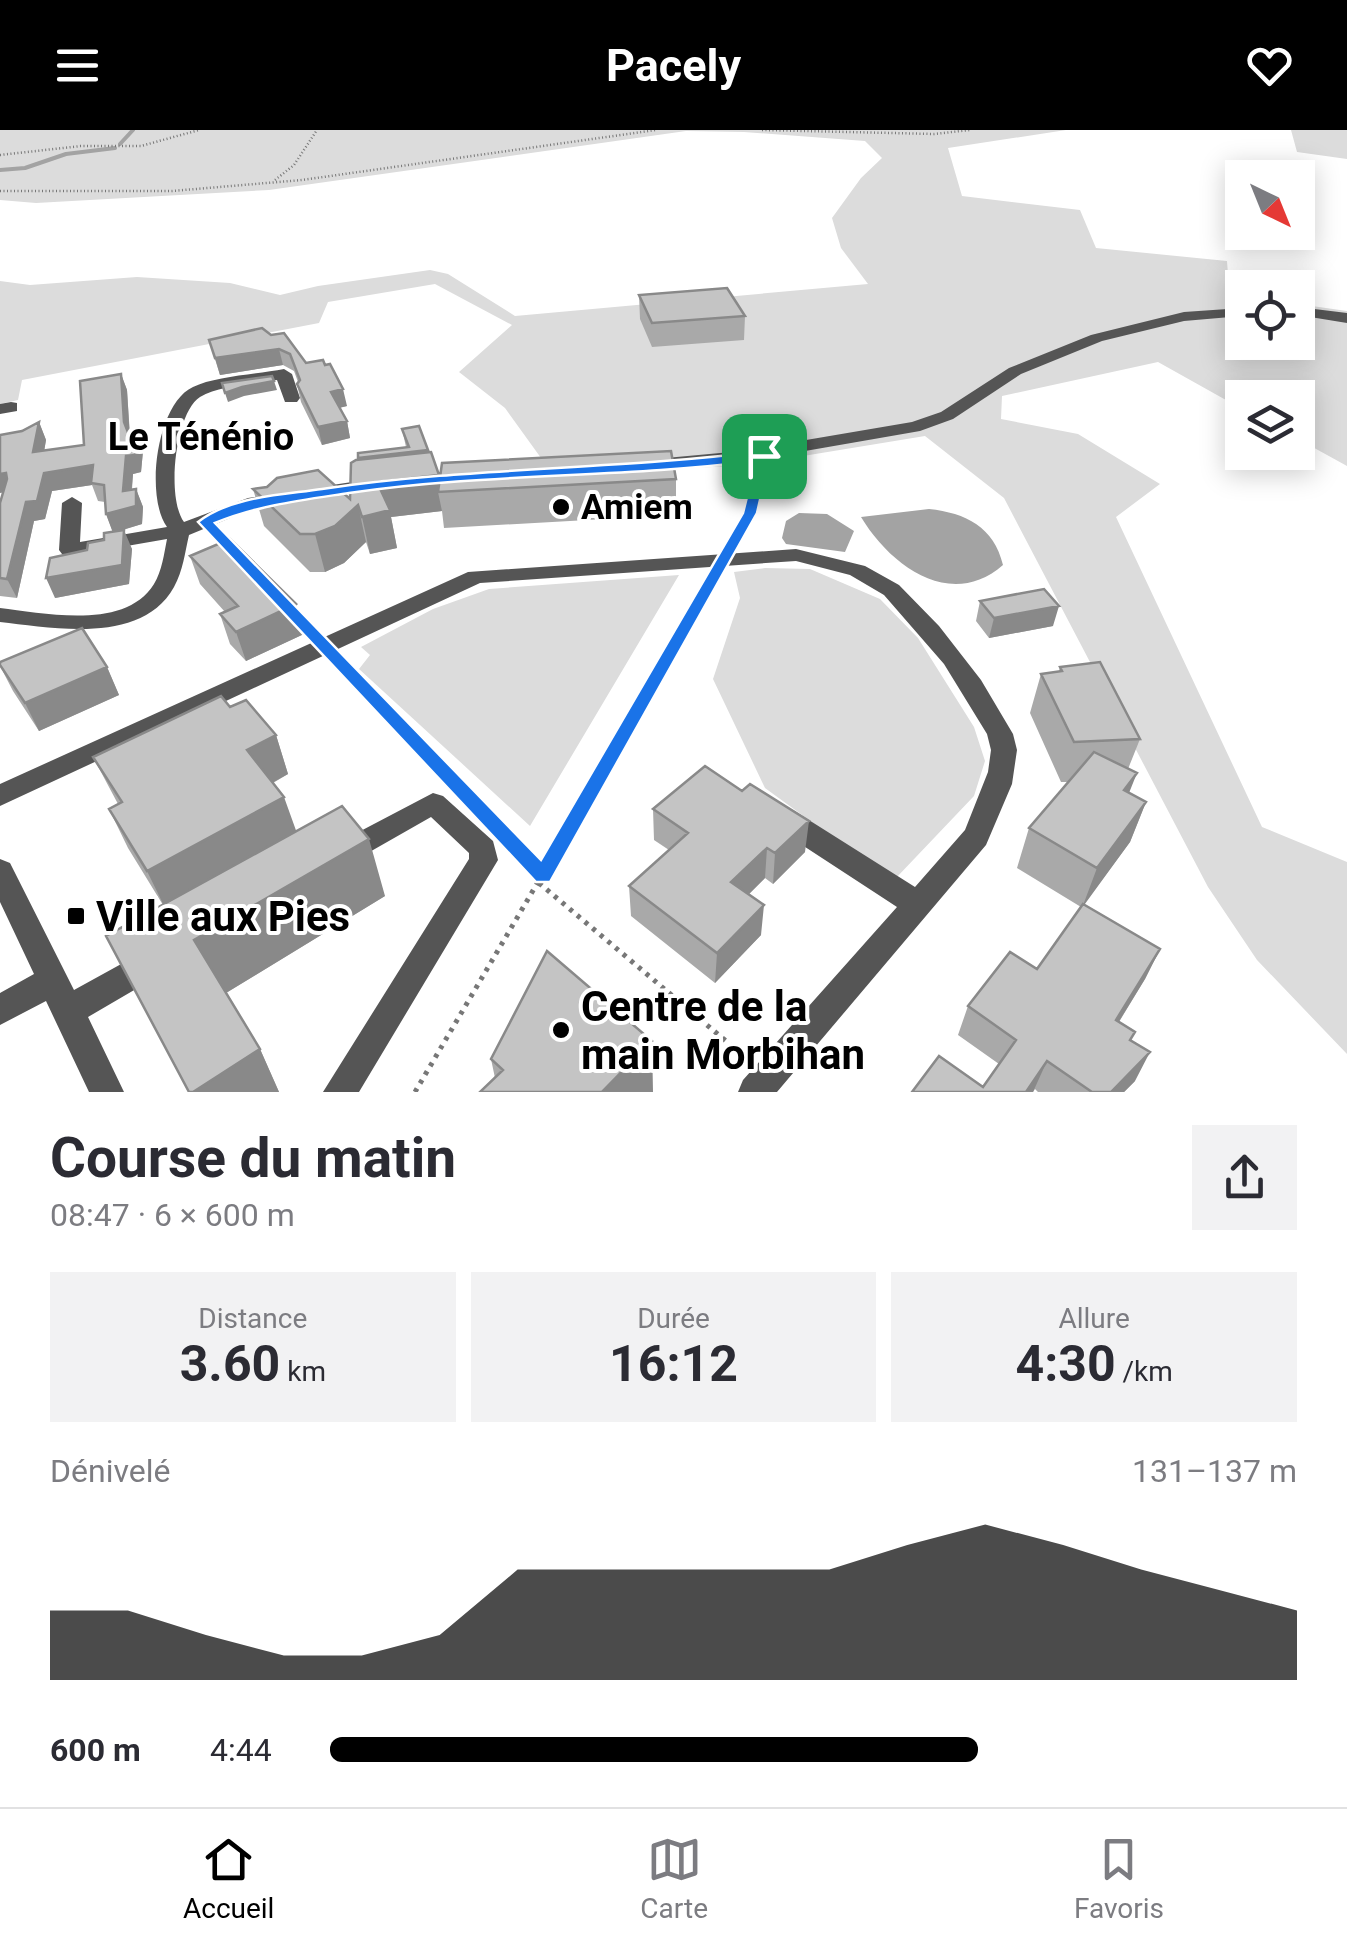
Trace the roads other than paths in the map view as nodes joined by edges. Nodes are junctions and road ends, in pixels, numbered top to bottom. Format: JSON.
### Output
{"nodes":[{"id":1,"x":1225,"y":313,"type":"edge"},
{"id":2,"x":1315,"y":314,"type":"edge"},
{"id":3,"x":1347,"y":318,"type":"edge"},
{"id":4,"x":290,"y":398,"type":"dead end"},
{"id":5,"x":619,"y":467,"type":"edge"},
{"id":6,"x":396,"y":482,"type":"edge"},
{"id":7,"x":72,"y":503,"type":"dead end"},
{"id":8,"x":180,"y":531,"type":"junction"},
{"id":9,"x":0,"y":616,"type":"edge"},
{"id":10,"x":0,"y":796,"type":"edge"},
{"id":11,"x":762,"y":805,"type":"edge"},
{"id":12,"x":322,"y":865,"type":"edge"},
{"id":13,"x":0,"y":870,"type":"edge"},
{"id":14,"x":919,"y":905,"type":"junction"},
{"id":15,"x":187,"y":943,"type":"edge"},
{"id":16,"x":53,"y":980,"type":"junction"},
{"id":17,"x":0,"y":1010,"type":"edge"},
{"id":18,"x":68,"y":1011,"type":"junction"},
{"id":19,"x":762,"y":1085,"type":"edge"},
{"id":20,"x":107,"y":1092,"type":"edge"},
{"id":21,"x":340,"y":1092,"type":"edge"}],
"edges":[{"from":1,"to":5,"type":"street"},
{"from":2,"to":3,"type":"street"},
{"from":4,"to":8,"type":"street"},
{"from":6,"to":8,"type":"street"},
{"from":7,"to":8,"type":"street"},
{"from":8,"to":9,"type":"street"},
{"from":10,"to":14,"type":"street"},
{"from":11,"to":14,"type":"street"},
{"from":12,"to":21,"type":"street"},
{"from":13,"to":16,"type":"street"},
{"from":14,"to":19,"type":"street"},
{"from":15,"to":18,"type":"street"},
{"from":16,"to":17,"type":"street"},
{"from":16,"to":18,"type":"street"},
{"from":18,"to":20,"type":"street"}]}
